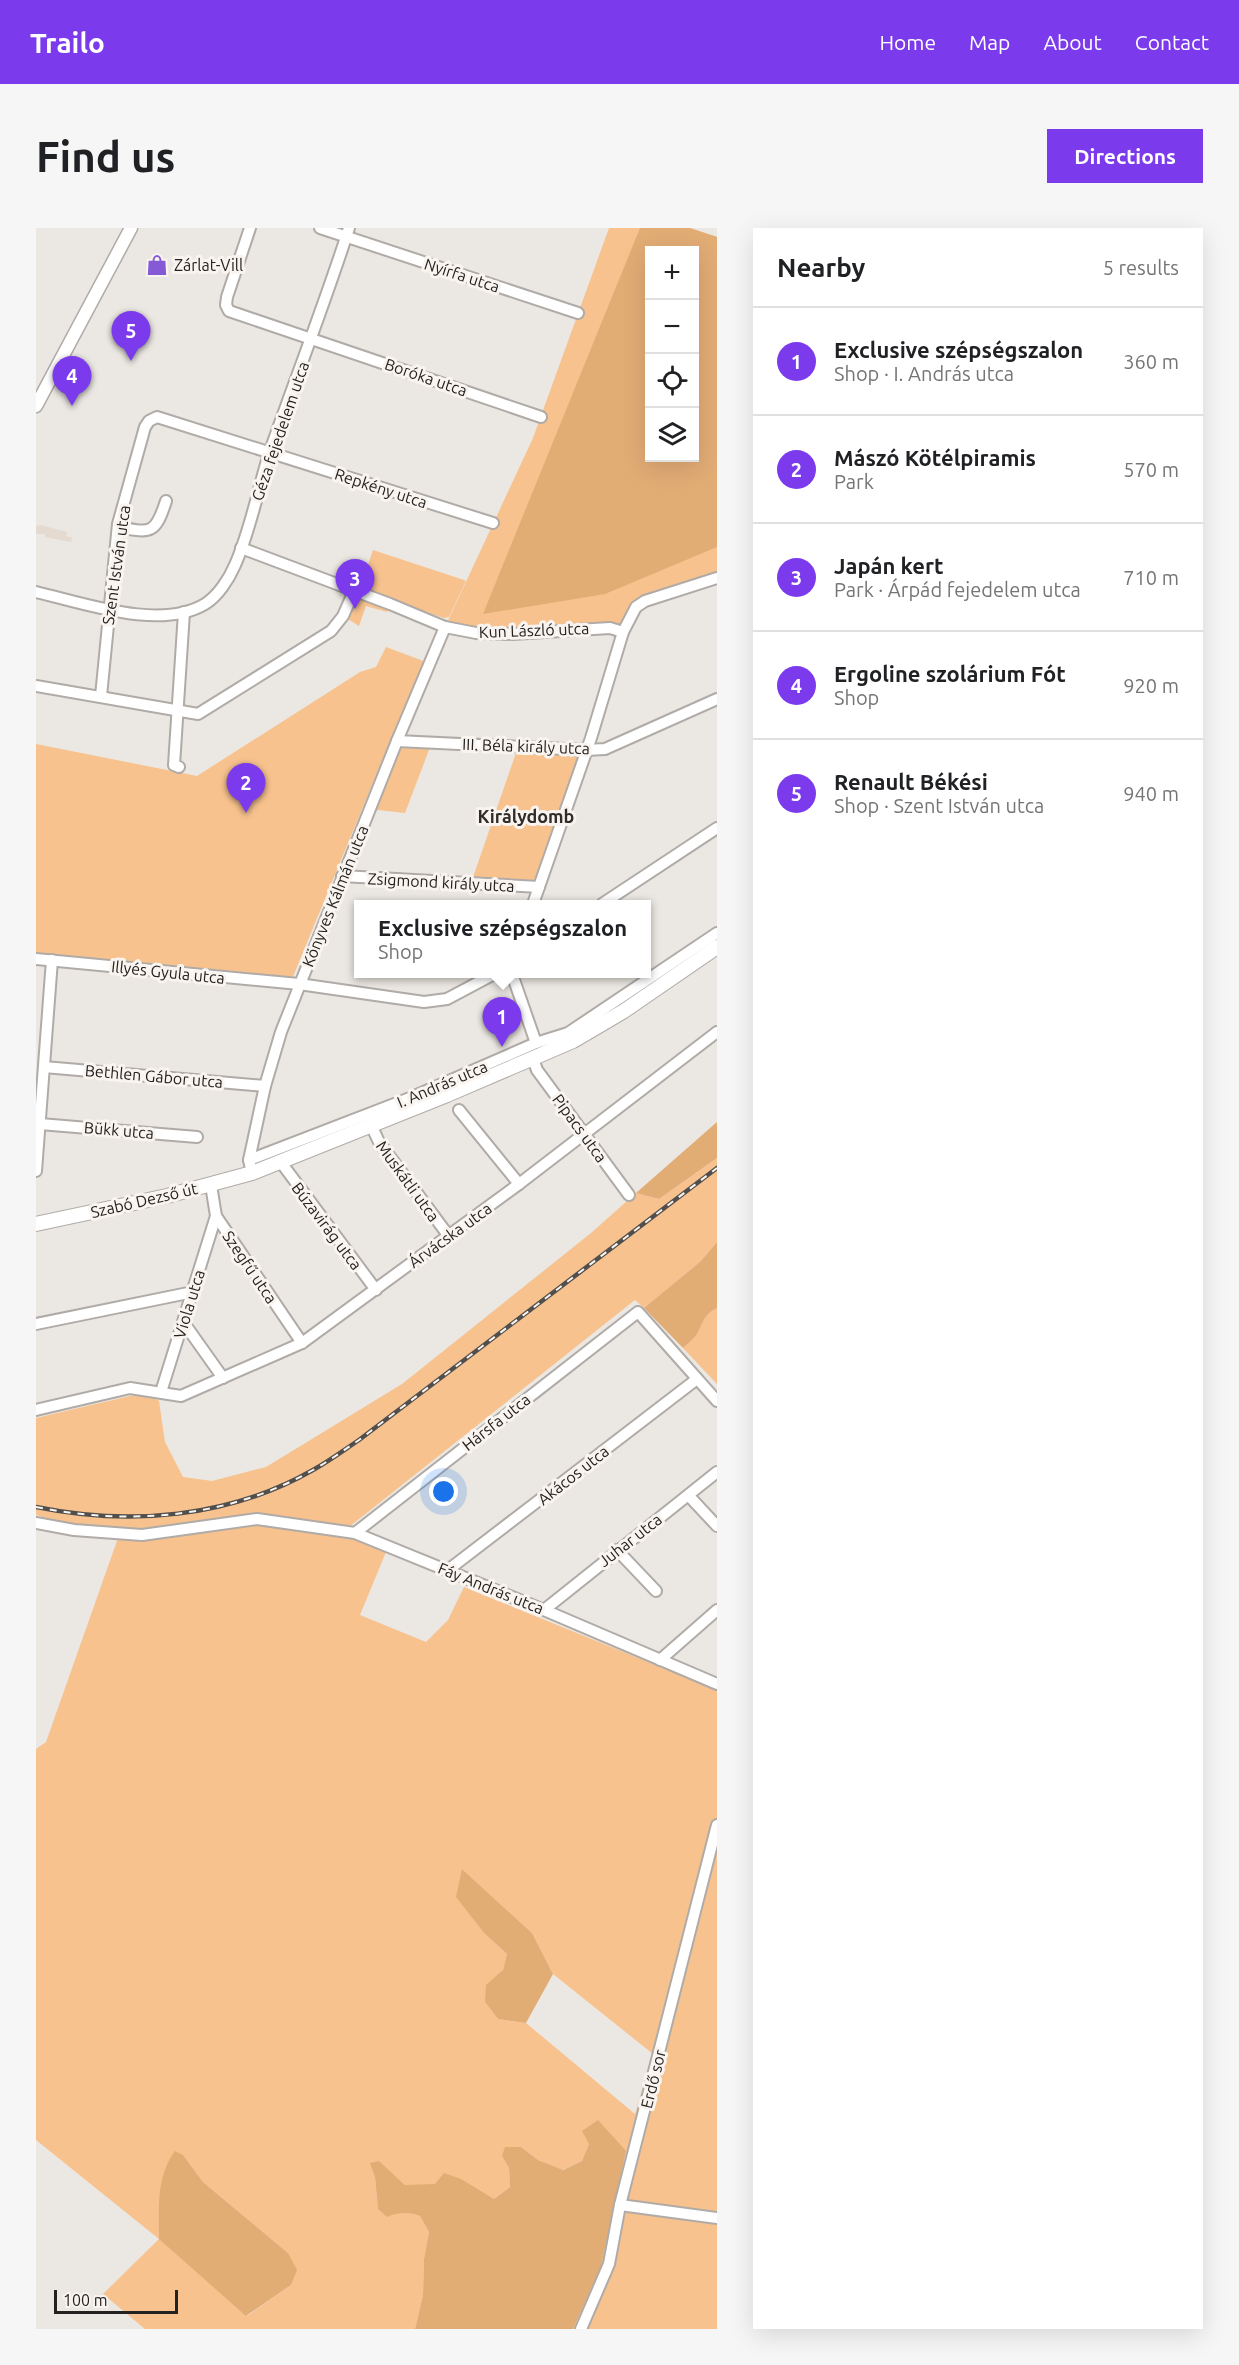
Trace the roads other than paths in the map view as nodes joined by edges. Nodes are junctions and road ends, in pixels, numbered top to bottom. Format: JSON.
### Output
{"nodes":[{"id":1,"x":131,"y":228,"type":"edge"},
{"id":2,"x":250,"y":228,"type":"edge"},
{"id":3,"x":320,"y":228,"type":"edge"},
{"id":4,"x":347,"y":233,"type":"edge"},
{"id":5,"x":578,"y":313,"type":"dead end"},
{"id":6,"x":312,"y":338,"type":"junction"},
{"id":7,"x":36,"y":406,"type":"edge"},
{"id":8,"x":541,"y":417,"type":"dead end"},
{"id":9,"x":270,"y":452,"type":"junction"},
{"id":10,"x":166,"y":501,"type":"dead end"},
{"id":11,"x":493,"y":523,"type":"dead end"},
{"id":12,"x":118,"y":527,"type":"junction"},
{"id":13,"x":241,"y":548,"type":"junction"},
{"id":14,"x":717,"y":578,"type":"edge"},
{"id":15,"x":354,"y":591,"type":"junction"},
{"id":16,"x":36,"y":592,"type":"edge"},
{"id":17,"x":109,"y":608,"type":"junction"},
{"id":18,"x":184,"y":612,"type":"junction"},
{"id":19,"x":445,"y":627,"type":"junction"},
{"id":20,"x":623,"y":632,"type":"junction"},
{"id":21,"x":36,"y":686,"type":"edge"},
{"id":22,"x":101,"y":696,"type":"junction"},
{"id":23,"x":717,"y":699,"type":"edge"},
{"id":24,"x":177,"y":711,"type":"junction"},
{"id":25,"x":397,"y":741,"type":"junction"},
{"id":26,"x":586,"y":750,"type":"junction"},
{"id":27,"x":179,"y":767,"type":"dead end"},
{"id":28,"x":717,"y":828,"type":"edge"},
{"id":29,"x":342,"y":876,"type":"junction"},
{"id":30,"x":539,"y":887,"type":"junction"},
{"id":31,"x":534,"y":900,"type":"edge"},
{"id":32,"x":608,"y":900,"type":"edge"},
{"id":33,"x":717,"y":933,"type":"edge"},
{"id":34,"x":717,"y":947,"type":"edge"},
{"id":35,"x":36,"y":959,"type":"edge"},
{"id":36,"x":52,"y":960,"type":"junction"},
{"id":37,"x":651,"y":977,"type":"edge"},
{"id":38,"x":486,"y":978,"type":"edge"},
{"id":39,"x":513,"y":978,"type":"edge"},
{"id":40,"x":650,"y":978,"type":"edge"},
{"id":41,"x":299,"y":984,"type":"junction"},
{"id":42,"x":717,"y":1032,"type":"edge"},
{"id":43,"x":536,"y":1043,"type":"junction"},
{"id":44,"x":533,"y":1059,"type":"junction"},
{"id":45,"x":44,"y":1067,"type":"junction"},
{"id":46,"x":265,"y":1086,"type":"junction"},
{"id":47,"x":459,"y":1110,"type":"dead end"},
{"id":48,"x":371,"y":1125,"type":"junction"},
{"id":49,"x":39,"y":1129,"type":"edge"},
{"id":50,"x":584,"y":1133,"type":"junction"},
{"id":51,"x":197,"y":1137,"type":"dead end"},
{"id":52,"x":279,"y":1161,"type":"junction"},
{"id":53,"x":250,"y":1166,"type":"junction"},
{"id":54,"x":36,"y":1171,"type":"edge"},
{"id":55,"x":519,"y":1184,"type":"junction"},
{"id":56,"x":211,"y":1185,"type":"junction"},
{"id":57,"x":629,"y":1195,"type":"dead end"},
{"id":58,"x":216,"y":1216,"type":"junction"},
{"id":59,"x":36,"y":1224,"type":"edge"},
{"id":60,"x":448,"y":1235,"type":"junction"},
{"id":61,"x":376,"y":1290,"type":"junction"},
{"id":62,"x":193,"y":1292,"type":"junction"},
{"id":63,"x":184,"y":1323,"type":"junction"},
{"id":64,"x":36,"y":1324,"type":"edge"},
{"id":65,"x":302,"y":1343,"type":"junction"},
{"id":66,"x":223,"y":1378,"type":"junction"},
{"id":67,"x":697,"y":1379,"type":"junction"},
{"id":68,"x":161,"y":1392,"type":"junction"},
{"id":69,"x":717,"y":1401,"type":"edge"},
{"id":70,"x":36,"y":1410,"type":"edge"},
{"id":71,"x":717,"y":1472,"type":"edge"},
{"id":72,"x":688,"y":1496,"type":"junction"},
{"id":73,"x":36,"y":1523,"type":"edge"},
{"id":74,"x":717,"y":1526,"type":"edge"},
{"id":75,"x":355,"y":1533,"type":"junction"},
{"id":76,"x":617,"y":1550,"type":"junction"},
{"id":77,"x":448,"y":1570,"type":"junction"},
{"id":78,"x":656,"y":1591,"type":"dead end"},
{"id":79,"x":544,"y":1610,"type":"junction"},
{"id":80,"x":717,"y":1610,"type":"edge"},
{"id":81,"x":660,"y":1660,"type":"junction"},
{"id":82,"x":717,"y":1684,"type":"edge"},
{"id":83,"x":717,"y":1825,"type":"edge"},
{"id":84,"x":620,"y":2205,"type":"junction"},
{"id":85,"x":717,"y":2218,"type":"edge"},
{"id":86,"x":581,"y":2329,"type":"edge"}],
"edges":[{"from":1,"to":7,"type":"street"},
{"from":2,"to":6,"type":"street","name":"Boróka utca"},
{"from":3,"to":4,"type":"street","name":"Nyírfa utca"},
{"from":4,"to":5,"type":"street","name":"Nyírfa utca"},
{"from":4,"to":6,"type":"street","name":"Géza fejedelem utca"},
{"from":6,"to":8,"type":"street","name":"Boróka utca"},
{"from":6,"to":9,"type":"street","name":"Géza fejedelem utca"},
{"from":9,"to":11,"type":"street","name":"Repkény utca"},
{"from":9,"to":12,"type":"street","name":"Szent István utca"},
{"from":9,"to":13,"type":"street","name":"Géza fejedelem utca"},
{"from":10,"to":12,"type":"street"},
{"from":12,"to":17,"type":"street","name":"Szent István utca"},
{"from":13,"to":15,"type":"street","name":"Kun László utca"},
{"from":13,"to":18,"type":"street","name":"Géza fejedelem utca"},
{"from":14,"to":20,"type":"street"},
{"from":15,"to":19,"type":"street","name":"Kun László utca"},
{"from":15,"to":24,"type":"street"},
{"from":16,"to":17,"type":"street","name":"Géza fejedelem utca"},
{"from":17,"to":18,"type":"street","name":"Géza fejedelem utca"},
{"from":17,"to":22,"type":"street","name":"Szent István utca"},
{"from":18,"to":24,"type":"street"},
{"from":19,"to":20,"type":"street","name":"Kun László utca"},
{"from":19,"to":25,"type":"street","name":"Könyves Kálmán utca"},
{"from":20,"to":26,"type":"street"},
{"from":21,"to":22,"type":"street"},
{"from":22,"to":24,"type":"street"},
{"from":23,"to":26,"type":"street","name":"III. Béla király utca"},
{"from":24,"to":27,"type":"street"},
{"from":25,"to":26,"type":"street","name":"III. Béla király utca"},
{"from":25,"to":29,"type":"street","name":"Könyves Kálmán utca"},
{"from":26,"to":30,"type":"street"},
{"from":28,"to":32,"type":"street"},
{"from":29,"to":30,"type":"street","name":"Zsigmond király utca"},
{"from":29,"to":41,"type":"street","name":"Könyves Kálmán utca"},
{"from":30,"to":31,"type":"street"},
{"from":33,"to":37,"type":"street","name":"I. András utca"},
{"from":34,"to":44,"type":"main road","name":"I. András utca"},
{"from":35,"to":36,"type":"street","name":"Illyés Gyula utca"},
{"from":36,"to":41,"type":"street","name":"Illyés Gyula utca"},
{"from":36,"to":45,"type":"street"},
{"from":38,"to":41,"type":"street","name":"Illyés Gyula utca"},
{"from":39,"to":43,"type":"street"},
{"from":40,"to":43,"type":"street","name":"I. András utca"},
{"from":41,"to":46,"type":"street","name":"Könyves Kálmán utca"},
{"from":42,"to":50,"type":"street","name":"Árvácska utca"},
{"from":43,"to":53,"type":"street","name":"I. András utca"},
{"from":44,"to":48,"type":"main road","name":"I. András utca"},
{"from":44,"to":50,"type":"street","name":"Pipacs utca"},
{"from":45,"to":46,"type":"street","name":"Bethlen Gábor utca"},
{"from":45,"to":49,"type":"street"},
{"from":46,"to":53,"type":"street","name":"Könyves Kálmán utca"},
{"from":47,"to":55,"type":"street"},
{"from":48,"to":52,"type":"main road","name":"I. András utca"},
{"from":48,"to":60,"type":"street","name":"Muskátli utca"},
{"from":49,"to":51,"type":"street","name":"Bükk utca"},
{"from":49,"to":54,"type":"street"},
{"from":50,"to":55,"type":"street","name":"Árvácska utca"},
{"from":50,"to":57,"type":"street","name":"Pipacs utca"},
{"from":52,"to":53,"type":"main road","name":"I. András utca"},
{"from":52,"to":61,"type":"street","name":"Búzavirág utca"},
{"from":53,"to":56,"type":"main road","name":"Szabó Dezső út"},
{"from":55,"to":60,"type":"street","name":"Árvácska utca"},
{"from":56,"to":58,"type":"street","name":"Szegfű utca"},
{"from":56,"to":59,"type":"main road","name":"Szabó Dezső út"},
{"from":58,"to":62,"type":"street","name":"Viola utca"},
{"from":58,"to":65,"type":"street","name":"Szegfű utca"},
{"from":60,"to":61,"type":"street","name":"Árvácska utca"},
{"from":61,"to":65,"type":"street","name":"Árvácska utca"},
{"from":62,"to":63,"type":"street","name":"Viola utca"},
{"from":62,"to":64,"type":"street"},
{"from":63,"to":66,"type":"street"},
{"from":63,"to":68,"type":"street","name":"Viola utca"},
{"from":65,"to":66,"type":"street","name":"Árvácska utca"},
{"from":66,"to":68,"type":"street","name":"Árvácska utca"},
{"from":67,"to":69,"type":"street"},
{"from":67,"to":75,"type":"street","name":"Hársfa utca"},
{"from":67,"to":77,"type":"street","name":"Akácos utca"},
{"from":68,"to":70,"type":"street","name":"Árvácska utca"},
{"from":71,"to":72,"type":"street","name":"Juhar utca"},
{"from":72,"to":74,"type":"street"},
{"from":72,"to":76,"type":"street","name":"Juhar utca"},
{"from":73,"to":75,"type":"street","name":"Fáy András utca"},
{"from":75,"to":77,"type":"street","name":"Fáy András utca"},
{"from":76,"to":78,"type":"street"},
{"from":76,"to":79,"type":"street","name":"Juhar utca"},
{"from":77,"to":79,"type":"street","name":"Fáy András utca"},
{"from":79,"to":81,"type":"street","name":"Fáy András utca"},
{"from":80,"to":81,"type":"street"},
{"from":81,"to":82,"type":"street","name":"Fáy András utca"},
{"from":83,"to":84,"type":"street","name":"Erdő sor"},
{"from":84,"to":85,"type":"street"},
{"from":84,"to":86,"type":"street","name":"Erdő sor"}]}
